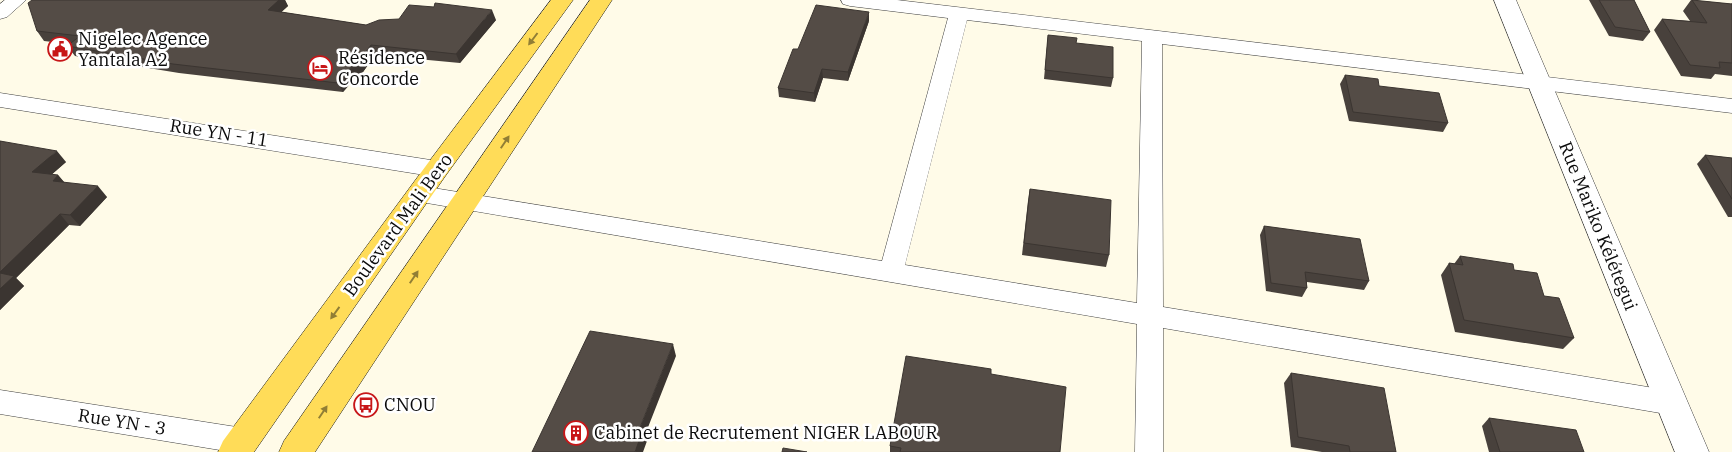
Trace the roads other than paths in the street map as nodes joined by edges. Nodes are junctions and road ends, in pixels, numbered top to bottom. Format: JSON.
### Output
{"nodes":[{"id":1,"x":17,"y":0,"type":"edge"},
{"id":2,"x":562,"y":0,"type":"edge"},
{"id":3,"x":601,"y":0,"type":"edge"},
{"id":4,"x":850,"y":0,"type":"edge"},
{"id":5,"x":1505,"y":0,"type":"edge"},
{"id":6,"x":0,"y":13,"type":"edge"},
{"id":7,"x":959,"y":13,"type":"junction"},
{"id":8,"x":1152,"y":36,"type":"junction"},
{"id":9,"x":1539,"y":83,"type":"junction"},
{"id":10,"x":0,"y":100,"type":"edge"},
{"id":11,"x":1732,"y":106,"type":"edge"},
{"id":12,"x":437,"y":169,"type":"junction"},
{"id":13,"x":421,"y":194,"type":"junction"},
{"id":14,"x":465,"y":201,"type":"junction"},
{"id":15,"x":891,"y":272,"type":"junction"},
{"id":16,"x":1151,"y":316,"type":"junction"},
{"id":17,"x":0,"y":402,"type":"edge"},
{"id":18,"x":1672,"y":403,"type":"junction"},
{"id":19,"x":239,"y":446,"type":"edge"},
{"id":20,"x":296,"y":452,"type":"edge"},
{"id":21,"x":1149,"y":452,"type":"edge"},
{"id":22,"x":1692,"y":452,"type":"edge"}],
"edges":[{"from":1,"to":6,"type":"street"},
{"from":2,"to":12,"type":"main road","name":"Boulevard Mali Bero","one_way":true},
{"from":14,"to":3,"type":"main road","one_way":true},
{"from":4,"to":7,"type":"street"},
{"from":5,"to":9,"type":"street","name":"Rue Mariko Kélétegui"},
{"from":7,"to":8,"type":"street"},
{"from":7,"to":15,"type":"street"},
{"from":8,"to":9,"type":"street"},
{"from":8,"to":16,"type":"street"},
{"from":9,"to":11,"type":"street"},
{"from":9,"to":18,"type":"street","name":"Rue Mariko Kélétegui"},
{"from":10,"to":12,"type":"street","name":"Rue YN - 11"},
{"from":12,"to":13,"type":"main road","name":"Boulevard Mali Bero"},
{"from":13,"to":14,"type":"street"},
{"from":13,"to":19,"type":"main road","name":"Boulevard Mali Bero","one_way":true},
{"from":14,"to":15,"type":"street"},
{"from":20,"to":14,"type":"main road","one_way":true},
{"from":15,"to":16,"type":"street"},
{"from":16,"to":18,"type":"street"},
{"from":16,"to":21,"type":"street"},
{"from":17,"to":19,"type":"street","name":"Rue YN - 3"},
{"from":18,"to":22,"type":"street","name":"Rue Mariko Kélétegui"}]}
